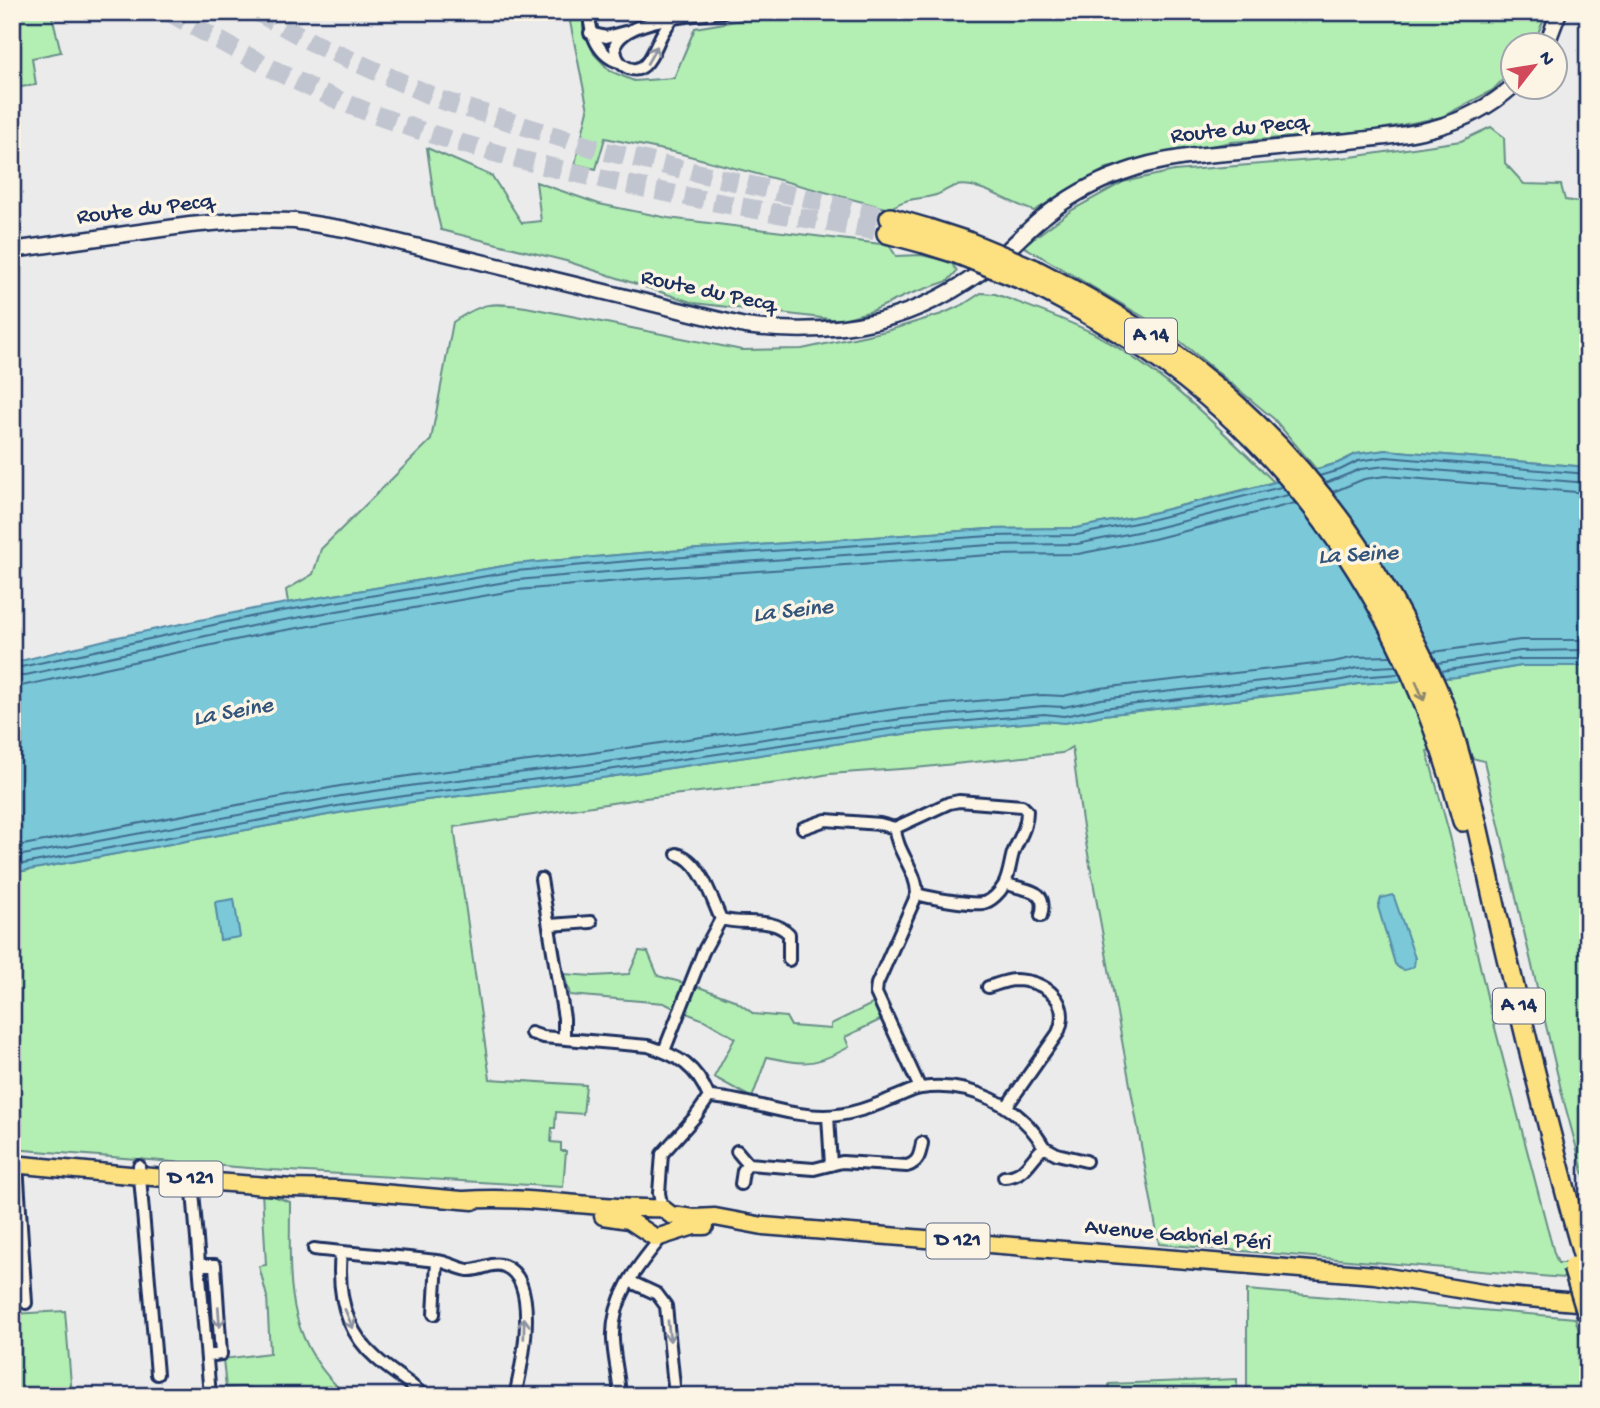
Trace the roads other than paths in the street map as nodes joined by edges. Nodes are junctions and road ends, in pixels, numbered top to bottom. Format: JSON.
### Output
{"nodes":[{"id":1,"x":590,"y":12,"type":"edge"},
{"id":2,"x":724,"y":12,"type":"edge"},
{"id":3,"x":1559,"y":12,"type":"edge"},
{"id":4,"x":672,"y":19,"type":"junction"},
{"id":5,"x":625,"y":32,"type":"junction"},
{"id":6,"x":1551,"y":32,"type":"edge"},
{"id":7,"x":590,"y":33,"type":"junction"},
{"id":8,"x":620,"y":62,"type":"junction"},
{"id":9,"x":1498,"y":97,"type":"edge"},
{"id":10,"x":888,"y":225,"type":"tunnel mouth"},
{"id":11,"x":12,"y":250,"type":"edge"},
{"id":12,"x":803,"y":828,"type":"dead end"},
{"id":13,"x":895,"y":828,"type":"junction"},
{"id":14,"x":677,"y":853,"type":"dead end"},
{"id":15,"x":541,"y":879,"type":"dead end"},
{"id":16,"x":1005,"y":883,"type":"junction"},
{"id":17,"x":917,"y":894,"type":"junction"},
{"id":18,"x":1041,"y":916,"type":"dead end"},
{"id":19,"x":721,"y":919,"type":"junction"},
{"id":20,"x":591,"y":922,"type":"dead end"},
{"id":21,"x":550,"y":925,"type":"junction"},
{"id":22,"x":789,"y":960,"type":"dead end"},
{"id":23,"x":988,"y":987,"type":"dead end"},
{"id":24,"x":531,"y":1033,"type":"dead end"},
{"id":25,"x":564,"y":1038,"type":"junction"},
{"id":26,"x":664,"y":1051,"type":"junction"},
{"id":27,"x":920,"y":1088,"type":"junction"},
{"id":28,"x":709,"y":1097,"type":"junction"},
{"id":29,"x":1007,"y":1106,"type":"junction"},
{"id":30,"x":828,"y":1116,"type":"junction"},
{"id":31,"x":922,"y":1143,"type":"dead end"},
{"id":32,"x":1044,"y":1147,"type":"junction"},
{"id":33,"x":737,"y":1151,"type":"dead end"},
{"id":34,"x":1086,"y":1161,"type":"dead end"},
{"id":35,"x":14,"y":1162,"type":"edge"},
{"id":36,"x":748,"y":1164,"type":"junction"},
{"id":37,"x":831,"y":1165,"type":"junction"},
{"id":38,"x":141,"y":1173,"type":"junction"},
{"id":39,"x":192,"y":1175,"type":"junction"},
{"id":40,"x":1004,"y":1177,"type":"dead end"},
{"id":41,"x":741,"y":1184,"type":"dead end"},
{"id":42,"x":336,"y":1189,"type":"junction"},
{"id":43,"x":465,"y":1200,"type":"junction"},
{"id":44,"x":662,"y":1210,"type":"junction"},
{"id":45,"x":764,"y":1226,"type":"junction"},
{"id":46,"x":656,"y":1233,"type":"junction"},
{"id":47,"x":314,"y":1249,"type":"dead end"},
{"id":48,"x":341,"y":1252,"type":"junction"},
{"id":49,"x":437,"y":1261,"type":"junction"},
{"id":50,"x":199,"y":1265,"type":"junction"},
{"id":51,"x":1582,"y":1269,"type":"edge"},
{"id":52,"x":632,"y":1282,"type":"junction"},
{"id":53,"x":26,"y":1303,"type":"dead end"},
{"id":54,"x":1588,"y":1303,"type":"edge"},
{"id":55,"x":434,"y":1314,"type":"dead end"},
{"id":56,"x":1588,"y":1316,"type":"edge"},
{"id":57,"x":207,"y":1356,"type":"junction"},
{"id":58,"x":157,"y":1374,"type":"dead end"},
{"id":59,"x":210,"y":1396,"type":"edge"},
{"id":60,"x":424,"y":1396,"type":"edge"},
{"id":61,"x":516,"y":1396,"type":"edge"},
{"id":62,"x":620,"y":1396,"type":"edge"},
{"id":63,"x":675,"y":1396,"type":"edge"}],
"edges":[{"from":1,"to":7,"type":"street"},
{"from":2,"to":4,"type":"street"},
{"from":3,"to":6,"type":"main road"},
{"from":4,"to":5,"type":"street"},
{"from":8,"to":4,"type":"street","one_way":true},
{"from":5,"to":7,"type":"street"},
{"from":5,"to":8,"type":"street"},
{"from":7,"to":8,"type":"street"},
{"from":9,"to":11,"type":"main road","name":"Route du Pecq"},
{"from":10,"to":51,"type":"highway","number":"A 14","bridge":true},
{"from":12,"to":13,"type":"street"},
{"from":13,"to":16,"type":"street"},
{"from":13,"to":17,"type":"street"},
{"from":14,"to":19,"type":"street"},
{"from":15,"to":21,"type":"street"},
{"from":16,"to":17,"type":"street"},
{"from":16,"to":18,"type":"street"},
{"from":17,"to":27,"type":"street"},
{"from":19,"to":22,"type":"street"},
{"from":19,"to":26,"type":"street"},
{"from":20,"to":21,"type":"street"},
{"from":21,"to":25,"type":"street"},
{"from":23,"to":29,"type":"street"},
{"from":24,"to":25,"type":"street"},
{"from":25,"to":26,"type":"street"},
{"from":26,"to":28,"type":"street"},
{"from":27,"to":29,"type":"street"},
{"from":27,"to":30,"type":"street"},
{"from":28,"to":30,"type":"street"},
{"from":28,"to":44,"type":"street"},
{"from":29,"to":32,"type":"street"},
{"from":30,"to":37,"type":"street"},
{"from":31,"to":37,"type":"street"},
{"from":32,"to":34,"type":"street"},
{"from":32,"to":40,"type":"street"},
{"from":33,"to":36,"type":"street"},
{"from":35,"to":38,"type":"main road","name":"Avenue Gabriel Péri","number":"D 121"},
{"from":35,"to":53,"type":"street"},
{"from":36,"to":37,"type":"street"},
{"from":36,"to":41,"type":"street"},
{"from":38,"to":39,"type":"main road","name":"Avenue Gabriel Péri","number":"D 121"},
{"from":38,"to":58,"type":"street"},
{"from":39,"to":42,"type":"main road","name":"Avenue Gabriel Péri","number":"D 121"},
{"from":39,"to":42,"type":"main road","name":"Avenue Gabriel Péri","number":"D 121"},
{"from":39,"to":50,"type":"street"},
{"from":42,"to":43,"type":"main road","name":"Avenue Gabriel Péri","number":"D 121"},
{"from":43,"to":44,"type":"main road","name":"Avenue Gabriel Péri","number":"D 121"},
{"from":43,"to":46,"type":"main road","name":"Avenue Gabriel Péri","number":"D 121"},
{"from":44,"to":45,"type":"main road","name":"Avenue Gabriel Péri","number":"D 121"},
{"from":44,"to":46,"type":"main road"},
{"from":44,"to":46,"type":"main road"},
{"from":45,"to":46,"type":"main road","name":"Avenue Gabriel Péri","number":"D 121"},
{"from":45,"to":54,"type":"main road","name":"Avenue Gabriel Péri","number":"D 121"},
{"from":46,"to":52,"type":"street"},
{"from":47,"to":48,"type":"street"},
{"from":48,"to":49,"type":"street"},
{"from":48,"to":60,"type":"street","one_way":true},
{"from":49,"to":55,"type":"street"},
{"from":61,"to":49,"type":"street","one_way":true},
{"from":50,"to":57,"type":"street"},
{"from":50,"to":57,"type":"street","one_way":true},
{"from":51,"to":56,"type":"highway","number":"A 14","bridge":true},
{"from":52,"to":62,"type":"street"},
{"from":52,"to":63,"type":"street","one_way":true},
{"from":57,"to":59,"type":"street"}]}
